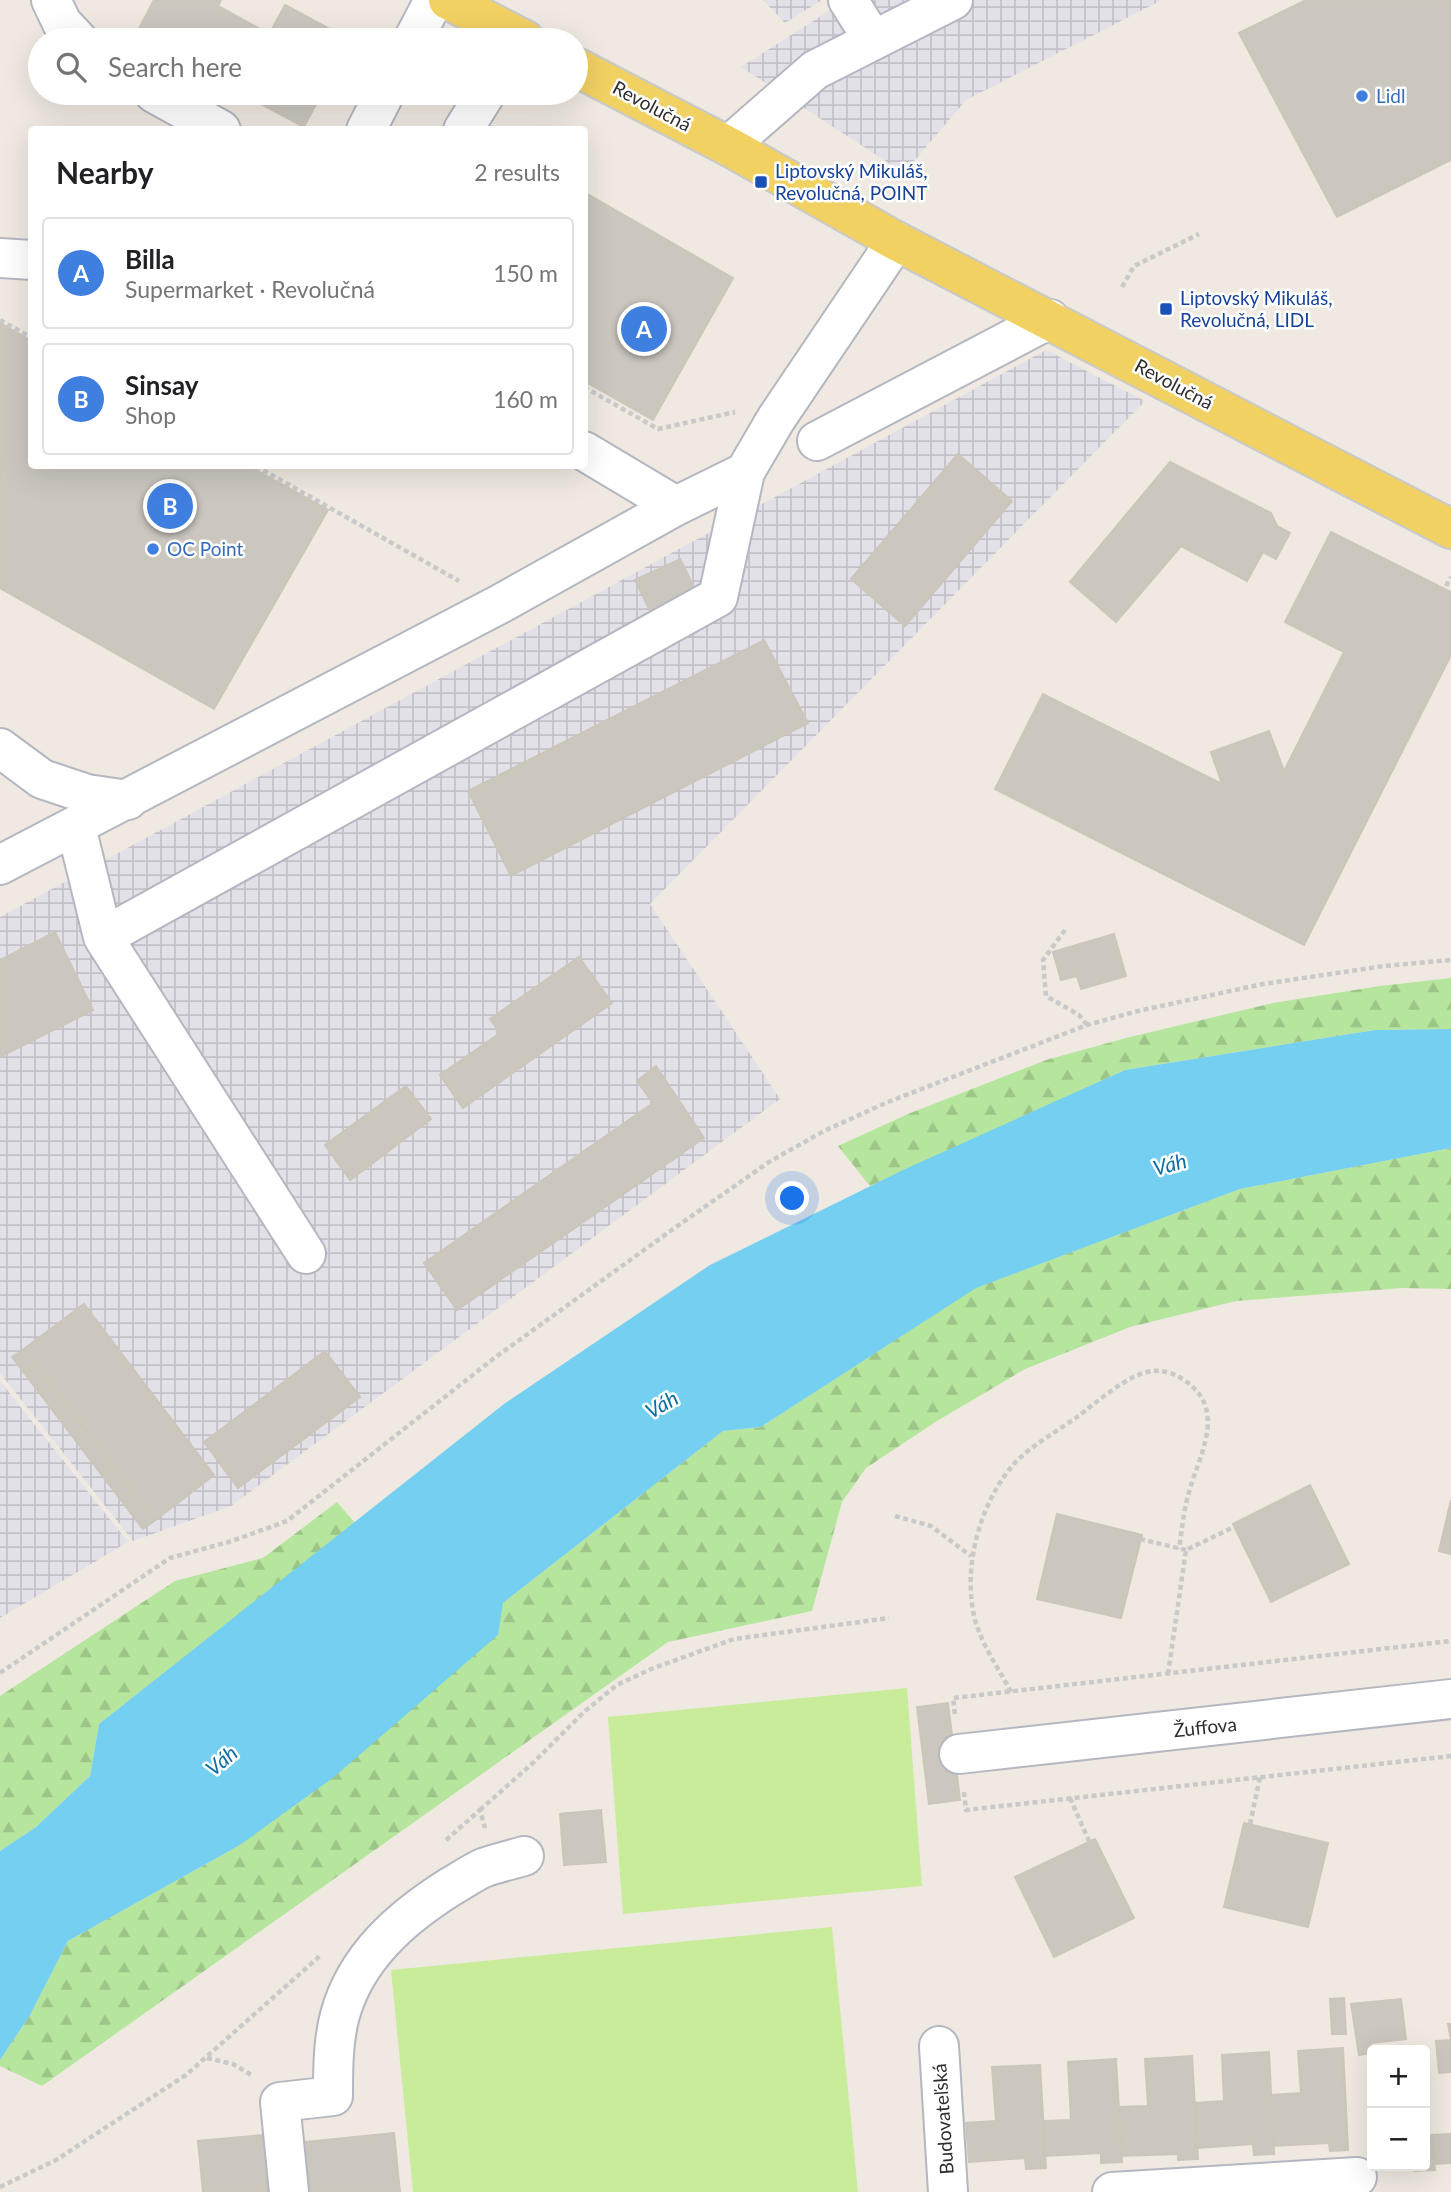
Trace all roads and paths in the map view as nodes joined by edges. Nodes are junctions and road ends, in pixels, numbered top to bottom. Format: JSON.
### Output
{"nodes":[{"id":1,"x":51,"y":0,"type":"edge"},
{"id":2,"x":434,"y":0,"type":"edge"},
{"id":3,"x":448,"y":0,"type":"edge"},
{"id":4,"x":848,"y":0,"type":"edge"},
{"id":5,"x":953,"y":0,"type":"edge"},
{"id":6,"x":67,"y":28,"type":"edge"},
{"id":7,"x":419,"y":28,"type":"edge"},
{"id":8,"x":503,"y":28,"type":"edge"},
{"id":9,"x":873,"y":40,"type":"junction"},
{"id":10,"x":588,"y":72,"type":"edge"},
{"id":11,"x":176,"y":105,"type":"edge"},
{"id":12,"x":379,"y":105,"type":"edge"},
{"id":13,"x":479,"y":105,"type":"edge"},
{"id":14,"x":214,"y":126,"type":"edge"},
{"id":15,"x":368,"y":126,"type":"edge"},
{"id":16,"x":465,"y":126,"type":"edge"},
{"id":17,"x":728,"y":146,"type":"junction"},
{"id":18,"x":1199,"y":234,"type":"dead end"},
{"id":19,"x":896,"y":241,"type":"junction"},
{"id":20,"x":0,"y":258,"type":"edge"},
{"id":21,"x":28,"y":260,"type":"edge"},
{"id":22,"x":1122,"y":287,"type":"dead end"},
{"id":23,"x":1050,"y":319,"type":"junction"},
{"id":24,"x":0,"y":320,"type":"edge"},
{"id":25,"x":28,"y":336,"type":"edge"},
{"id":26,"x":588,"y":389,"type":"edge"},
{"id":27,"x":776,"y":419,"type":"junction"},
{"id":28,"x":817,"y":440,"type":"dead end"},
{"id":29,"x":588,"y":453,"type":"edge"},
{"id":30,"x":261,"y":469,"type":"edge"},
{"id":31,"x":745,"y":471,"type":"junction"},
{"id":32,"x":676,"y":506,"type":"junction"},
{"id":33,"x":1451,"y":529,"type":"edge"},
{"id":34,"x":1451,"y":577,"type":"edge"},
{"id":35,"x":1447,"y":586,"type":"dead end"},
{"id":36,"x":500,"y":604,"type":"junction"},
{"id":37,"x":0,"y":748,"type":"edge"},
{"id":38,"x":42,"y":779,"type":"junction"},
{"id":39,"x":128,"y":800,"type":"junction"},
{"id":40,"x":76,"y":827,"type":"junction"},
{"id":41,"x":16,"y":858,"type":"edge"},
{"id":42,"x":1065,"y":930,"type":"dead end"},
{"id":43,"x":103,"y":937,"type":"junction"},
{"id":44,"x":1451,"y":960,"type":"edge"},
{"id":45,"x":1087,"y":1025,"type":"junction"},
{"id":46,"x":306,"y":1254,"type":"dead end"},
{"id":47,"x":895,"y":1516,"type":"dead end"},
{"id":48,"x":1234,"y":1527,"type":"dead end"},
{"id":49,"x":1140,"y":1539,"type":"dead end"},
{"id":50,"x":1179,"y":1549,"type":"junction"},
{"id":51,"x":1186,"y":1550,"type":"junction"},
{"id":52,"x":972,"y":1556,"type":"junction"},
{"id":53,"x":889,"y":1618,"type":"dead end"},
{"id":54,"x":1451,"y":1641,"type":"edge"},
{"id":55,"x":0,"y":1673,"type":"edge"},
{"id":56,"x":1168,"y":1674,"type":"junction"},
{"id":57,"x":1012,"y":1692,"type":"junction"},
{"id":58,"x":1451,"y":1699,"type":"edge"},
{"id":59,"x":960,"y":1754,"type":"junction"},
{"id":60,"x":1451,"y":1756,"type":"edge"},
{"id":61,"x":1260,"y":1777,"type":"junction"},
{"id":62,"x":1070,"y":1798,"type":"junction"},
{"id":63,"x":480,"y":1810,"type":"junction"},
{"id":64,"x":1250,"y":1824,"type":"dead end"},
{"id":65,"x":1089,"y":1841,"type":"dead end"},
{"id":66,"x":440,"y":1846,"type":"dead end"},
{"id":67,"x":509,"y":1860,"type":"joint"},
{"id":68,"x":328,"y":1948,"type":"dead end"},
{"id":69,"x":939,"y":2046,"type":"dead end"},
{"id":70,"x":206,"y":2057,"type":"junction"},
{"id":71,"x":280,"y":2102,"type":"junction"},
{"id":72,"x":1357,"y":2177,"type":"dead end"},
{"id":73,"x":0,"y":2187,"type":"edge"},
{"id":74,"x":289,"y":2192,"type":"edge"},
{"id":75,"x":948,"y":2192,"type":"edge"},
{"id":76,"x":1112,"y":2192,"type":"edge"}],
"edges":[{"from":1,"to":6,"type":"street"},
{"from":2,"to":7,"type":"street"},
{"from":3,"to":8,"type":"main road"},
{"from":4,"to":9,"type":"street"},
{"from":5,"to":9,"type":"street"},
{"from":9,"to":17,"type":"street"},
{"from":10,"to":17,"type":"main road","name":"Revolučná"},
{"from":11,"to":14,"type":"street"},
{"from":12,"to":15,"type":"street"},
{"from":13,"to":16,"type":"street"},
{"from":17,"to":19,"type":"main road","name":"Revolučná"},
{"from":18,"to":22,"type":"path"},
{"from":19,"to":23,"type":"main road","name":"Revolučná"},
{"from":19,"to":27,"type":"street"},
{"from":20,"to":21,"type":"street"},
{"from":23,"to":28,"type":"street"},
{"from":23,"to":33,"type":"main road","name":"Revolučná"},
{"from":24,"to":25,"type":"path"},
{"from":26,"to":27,"type":"path"},
{"from":27,"to":31,"type":"street"},
{"from":29,"to":32,"type":"street"},
{"from":30,"to":36,"type":"path"},
{"from":31,"to":32,"type":"street"},
{"from":31,"to":43,"type":"street"},
{"from":32,"to":36,"type":"street"},
{"from":34,"to":35,"type":"path"},
{"from":36,"to":39,"type":"street"},
{"from":37,"to":38,"type":"street"},
{"from":38,"to":39,"type":"street"},
{"from":38,"to":41,"type":"street"},
{"from":39,"to":40,"type":"street"},
{"from":40,"to":41,"type":"street"},
{"from":40,"to":43,"type":"street"},
{"from":42,"to":45,"type":"path"},
{"from":43,"to":46,"type":"street"},
{"from":44,"to":45,"type":"path"},
{"from":45,"to":55,"type":"path"},
{"from":47,"to":52,"type":"path"},
{"from":48,"to":51,"type":"path"},
{"from":49,"to":50,"type":"path"},
{"from":50,"to":51,"type":"path"},
{"from":50,"to":52,"type":"path"},
{"from":51,"to":56,"type":"path"},
{"from":52,"to":57,"type":"path"},
{"from":53,"to":63,"type":"path"},
{"from":54,"to":56,"type":"path"},
{"from":56,"to":57,"type":"path"},
{"from":57,"to":59,"type":"path"},
{"from":58,"to":59,"type":"street","name":"Žuffova"},
{"from":59,"to":62,"type":"path"},
{"from":60,"to":61,"type":"path"},
{"from":61,"to":62,"type":"path"},
{"from":61,"to":64,"type":"path"},
{"from":62,"to":65,"type":"path"},
{"from":63,"to":66,"type":"path"},
{"from":63,"to":67,"type":"path"},
{"from":67,"to":71,"type":"street"},
{"from":68,"to":70,"type":"path"},
{"from":69,"to":75,"type":"street","name":"Budovateľská"},
{"from":70,"to":71,"type":"path"},
{"from":70,"to":73,"type":"path"},
{"from":71,"to":74,"type":"street"},
{"from":72,"to":76,"type":"street"}]}
